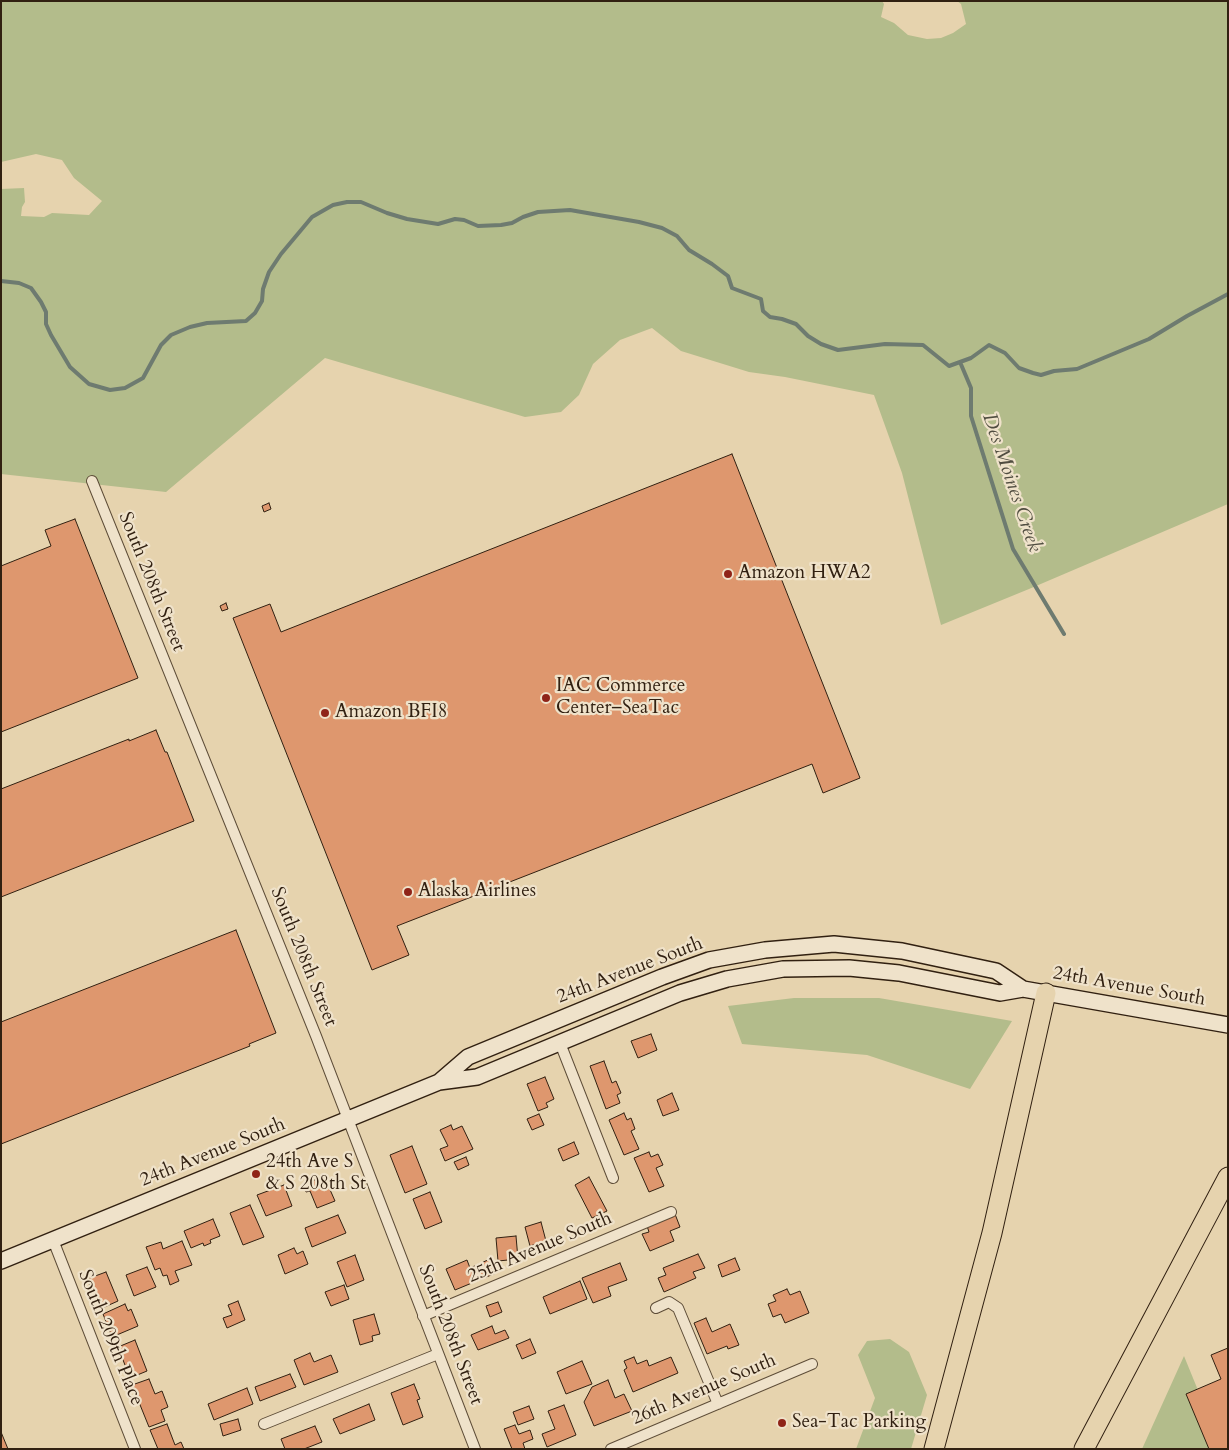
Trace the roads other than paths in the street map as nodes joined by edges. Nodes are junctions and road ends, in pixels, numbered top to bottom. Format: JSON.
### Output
{"nodes":[{"id":1,"x":92,"y":481,"type":"dead end"},
{"id":2,"x":1023,"y":990,"type":"junction"},
{"id":3,"x":1046,"y":993,"type":"junction"},
{"id":4,"x":1228,"y":1025,"type":"edge"},
{"id":5,"x":560,"y":1043,"type":"junction"},
{"id":6,"x":439,"y":1082,"type":"junction"},
{"id":7,"x":348,"y":1119,"type":"junction"},
{"id":8,"x":1228,"y":1177,"type":"edge"},
{"id":9,"x":613,"y":1178,"type":"dead end"},
{"id":10,"x":671,"y":1212,"type":"dead end"},
{"id":11,"x":52,"y":1240,"type":"junction"},
{"id":12,"x":1,"y":1261,"type":"edge"},
{"id":13,"x":656,"y":1308,"type":"dead end"},
{"id":14,"x":423,"y":1316,"type":"junction"},
{"id":15,"x":438,"y":1354,"type":"junction"},
{"id":16,"x":812,"y":1364,"type":"dead end"},
{"id":17,"x":718,"y":1404,"type":"junction"},
{"id":18,"x":264,"y":1424,"type":"dead end"},
{"id":19,"x":135,"y":1449,"type":"edge"},
{"id":20,"x":475,"y":1449,"type":"edge"},
{"id":21,"x":611,"y":1449,"type":"edge"},
{"id":22,"x":934,"y":1449,"type":"edge"},
{"id":23,"x":1084,"y":1449,"type":"edge"}],
"edges":[{"from":1,"to":7,"type":"street","name":"South 208th Street"},
{"from":2,"to":3,"type":"street","name":"24th Avenue South"},
{"from":2,"to":5,"type":"street","name":"24th Avenue South"},
{"from":2,"to":6,"type":"street","name":"24th Avenue South"},
{"from":3,"to":4,"type":"street","name":"24th Avenue South"},
{"from":3,"to":22,"type":"highway"},
{"from":5,"to":6,"type":"street","name":"24th Avenue South"},
{"from":5,"to":9,"type":"street"},
{"from":6,"to":7,"type":"street","name":"24th Avenue South"},
{"from":7,"to":11,"type":"street","name":"24th Avenue South"},
{"from":7,"to":14,"type":"street","name":"South 208th Street"},
{"from":8,"to":23,"type":"highway"},
{"from":10,"to":14,"type":"street","name":"25th Avenue South"},
{"from":11,"to":12,"type":"street","name":"24th Avenue South"},
{"from":11,"to":19,"type":"street","name":"South 209th Place"},
{"from":13,"to":17,"type":"street"},
{"from":14,"to":15,"type":"street","name":"South 208th Street"},
{"from":15,"to":18,"type":"street"},
{"from":15,"to":20,"type":"street","name":"South 208th Street"},
{"from":16,"to":17,"type":"street","name":"26th Avenue South"},
{"from":17,"to":21,"type":"street","name":"26th Avenue South"}]}
